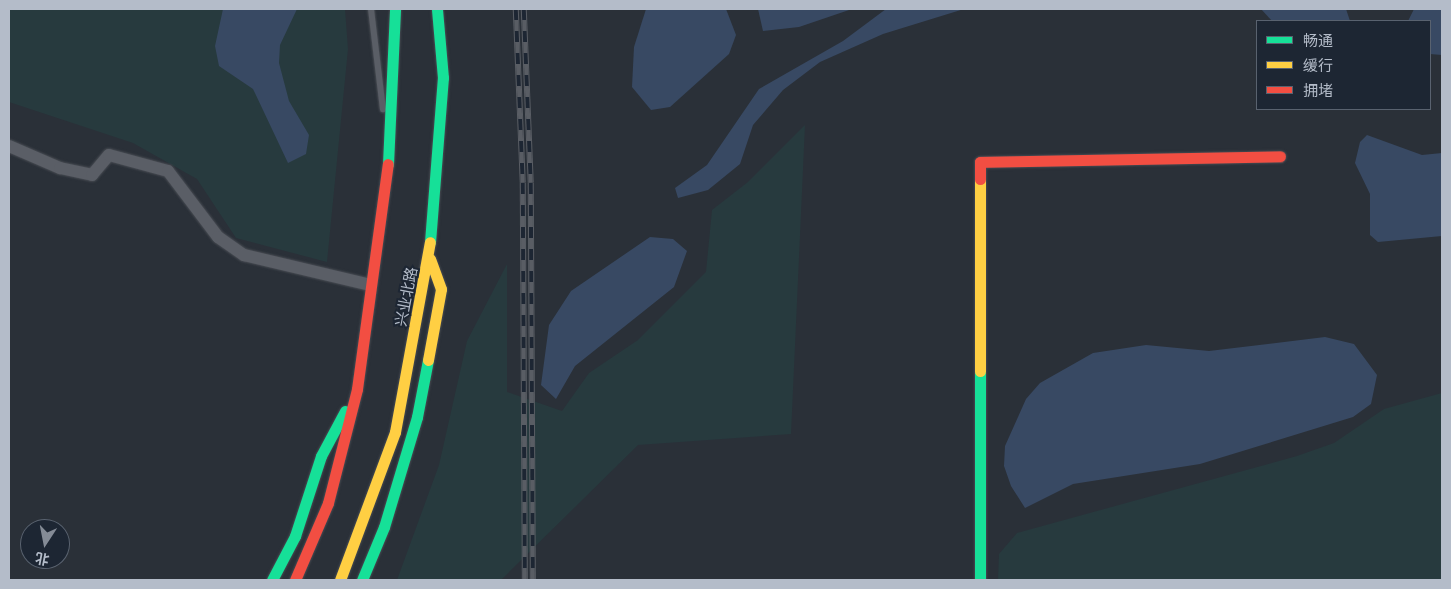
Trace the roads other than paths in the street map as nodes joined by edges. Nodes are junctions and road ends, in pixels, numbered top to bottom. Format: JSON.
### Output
{"nodes":[{"id":1,"x":371,"y":9,"type":"edge"},
{"id":2,"x":395,"y":9,"type":"edge"},
{"id":3,"x":437,"y":9,"type":"edge"},
{"id":4,"x":9,"y":146,"type":"edge"},
{"id":5,"x":389,"y":154,"type":"junction"},
{"id":6,"x":1280,"y":156,"type":"dead end"},
{"id":7,"x":430,"y":258,"type":"junction"},
{"id":8,"x":371,"y":285,"type":"junction"},
{"id":9,"x":357,"y":389,"type":"junction"},
{"id":10,"x":272,"y":580,"type":"edge"},
{"id":11,"x":296,"y":580,"type":"edge"},
{"id":12,"x":340,"y":580,"type":"edge"},
{"id":13,"x":362,"y":580,"type":"edge"},
{"id":14,"x":980,"y":580,"type":"edge"}],
"edges":[{"from":1,"to":5,"type":"lane"},
{"from":2,"to":5,"type":"main road"},
{"from":3,"to":7,"type":"main road","name":"兴业北路"},
{"from":4,"to":8,"type":"street"},
{"from":5,"to":8,"type":"main road"},
{"from":6,"to":14,"type":"main road"},
{"from":7,"to":12,"type":"main road","name":"兴业北路"},
{"from":7,"to":13,"type":"main road"},
{"from":8,"to":9,"type":"main road"},
{"from":9,"to":10,"type":"main road"},
{"from":9,"to":11,"type":"main road"}]}
